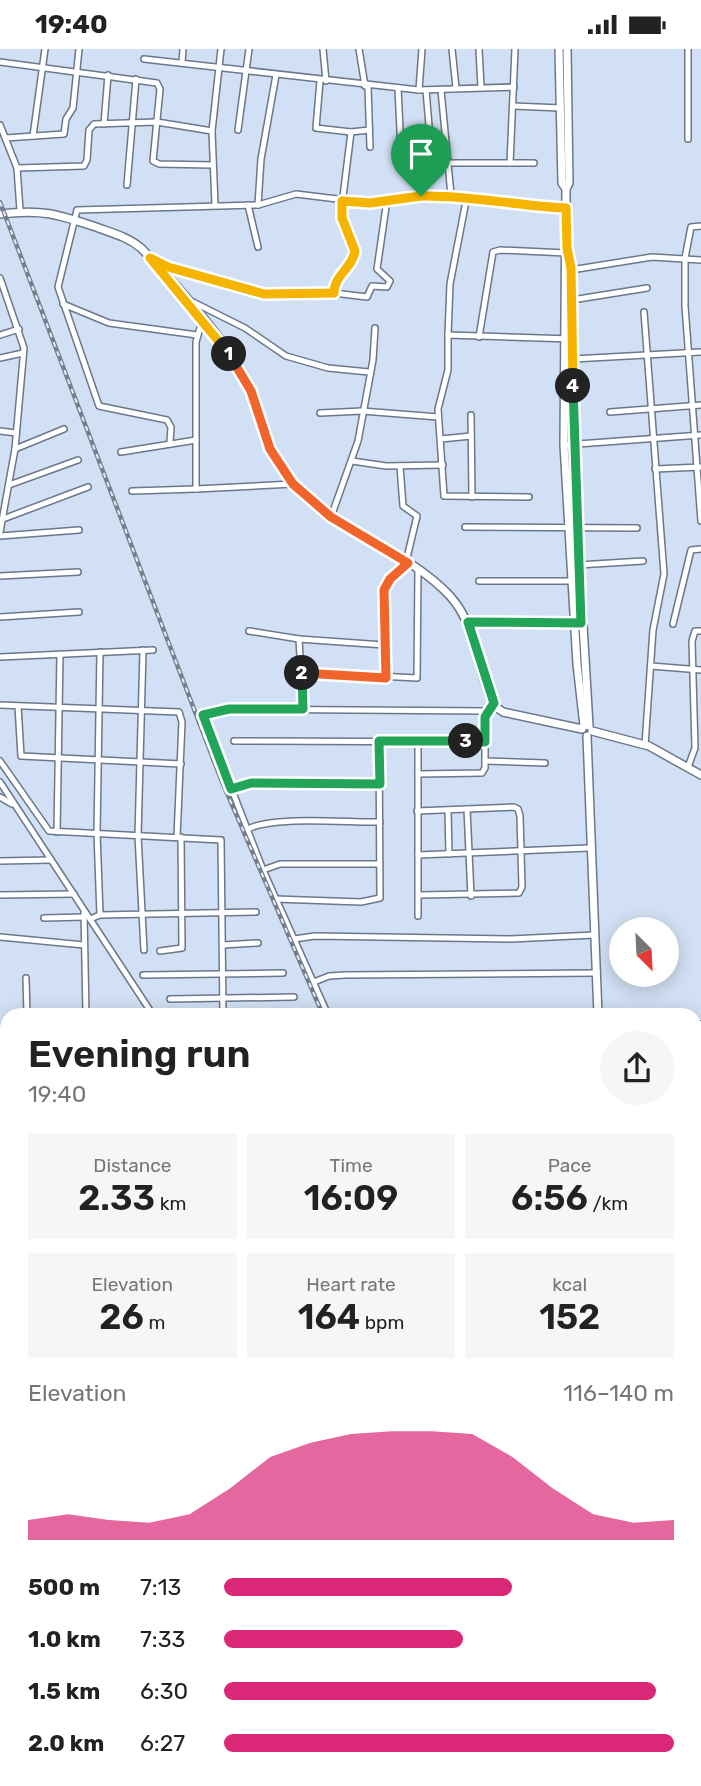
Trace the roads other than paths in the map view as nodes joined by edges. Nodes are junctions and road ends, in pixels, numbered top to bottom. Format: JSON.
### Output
{"nodes":[{"id":1,"x":45,"y":49,"type":"edge"},
{"id":2,"x":79,"y":49,"type":"edge"},
{"id":3,"x":183,"y":49,"type":"edge"},
{"id":4,"x":221,"y":49,"type":"edge"},
{"id":5,"x":249,"y":49,"type":"edge"},
{"id":6,"x":323,"y":49,"type":"edge"},
{"id":7,"x":359,"y":49,"type":"edge"},
{"id":8,"x":422,"y":49,"type":"edge"},
{"id":9,"x":452,"y":49,"type":"edge"},
{"id":10,"x":479,"y":49,"type":"edge"},
{"id":11,"x":516,"y":49,"type":"edge"},
{"id":12,"x":559,"y":49,"type":"edge"},
{"id":13,"x":567,"y":49,"type":"edge"},
{"id":14,"x":688,"y":49,"type":"edge"},
{"id":15,"x":144,"y":59,"type":"dead end"},
{"id":16,"x":0,"y":62,"type":"edge"},
{"id":17,"x":182,"y":63,"type":"junction"},
{"id":18,"x":219,"y":66,"type":"junction"},
{"id":19,"x":42,"y":68,"type":"junction"},
{"id":20,"x":246,"y":70,"type":"junction"},
{"id":21,"x":77,"y":72,"type":"junction"},
{"id":22,"x":108,"y":75,"type":"junction"},
{"id":23,"x":276,"y":75,"type":"junction"},
{"id":24,"x":136,"y":79,"type":"junction"},
{"id":25,"x":323,"y":81,"type":"junction"},
{"id":26,"x":367,"y":86,"type":"junction"},
{"id":27,"x":481,"y":87,"type":"junction"},
{"id":28,"x":514,"y":87,"type":"junction"},
{"id":29,"x":398,"y":88,"type":"junction"},
{"id":30,"x":456,"y":88,"type":"junction"},
{"id":31,"x":423,"y":90,"type":"junction"},
{"id":32,"x":441,"y":90,"type":"junction"},
{"id":33,"x":513,"y":106,"type":"junction"},
{"id":34,"x":565,"y":108,"type":"junction"},
{"id":35,"x":135,"y":121,"type":"junction"},
{"id":36,"x":158,"y":122,"type":"junction"},
{"id":37,"x":104,"y":124,"type":"junction"},
{"id":38,"x":0,"y":125,"type":"edge"},
{"id":39,"x":238,"y":129,"type":"dead end"},
{"id":40,"x":369,"y":130,"type":"junction"},
{"id":41,"x":212,"y":131,"type":"junction"},
{"id":42,"x":351,"y":132,"type":"junction"},
{"id":43,"x":33,"y":136,"type":"junction"},
{"id":44,"x":5,"y":138,"type":"junction"},
{"id":45,"x":688,"y":139,"type":"dead end"},
{"id":46,"x":370,"y":147,"type":"dead end"},
{"id":47,"x":431,"y":150,"type":"dead end"},
{"id":48,"x":401,"y":151,"type":"dead end"},
{"id":49,"x":450,"y":163,"type":"junction"},
{"id":50,"x":510,"y":163,"type":"junction"},
{"id":51,"x":534,"y":163,"type":"dead end"},
{"id":52,"x":212,"y":165,"type":"junction"},
{"id":53,"x":17,"y":168,"type":"junction"},
{"id":54,"x":127,"y":185,"type":"dead end"},
{"id":55,"x":451,"y":195,"type":"junction"},
{"id":56,"x":467,"y":196,"type":"junction"},
{"id":57,"x":387,"y":200,"type":"junction"},
{"id":58,"x":342,"y":201,"type":"junction"},
{"id":59,"x":215,"y":205,"type":"junction"},
{"id":60,"x":248,"y":205,"type":"junction"},
{"id":61,"x":258,"y":205,"type":"junction"},
{"id":62,"x":566,"y":208,"type":"junction"},
{"id":63,"x":20,"y":210,"type":"junction"},
{"id":64,"x":0,"y":214,"type":"edge"},
{"id":65,"x":74,"y":219,"type":"junction"},
{"id":66,"x":701,"y":225,"type":"edge"},
{"id":67,"x":258,"y":247,"type":"dead end"},
{"id":68,"x":567,"y":252,"type":"junction"},
{"id":69,"x":150,"y":258,"type":"junction"},
{"id":70,"x":685,"y":258,"type":"junction"},
{"id":71,"x":701,"y":260,"type":"edge"},
{"id":72,"x":571,"y":270,"type":"junction"},
{"id":73,"x":0,"y":278,"type":"edge"},
{"id":74,"x":648,"y":288,"type":"dead end"},
{"id":75,"x":334,"y":293,"type":"junction"},
{"id":76,"x":183,"y":297,"type":"junction"},
{"id":77,"x":572,"y":300,"type":"junction"},
{"id":78,"x":63,"y":305,"type":"junction"},
{"id":79,"x":644,"y":312,"type":"dead end"},
{"id":80,"x":206,"y":324,"type":"junction"},
{"id":81,"x":375,"y":328,"type":"dead end"},
{"id":82,"x":19,"y":329,"type":"junction"},
{"id":83,"x":0,"y":335,"type":"edge"},
{"id":84,"x":197,"y":335,"type":"junction"},
{"id":85,"x":448,"y":335,"type":"junction"},
{"id":86,"x":479,"y":337,"type":"junction"},
{"id":87,"x":568,"y":338,"type":"junction"},
{"id":88,"x":701,"y":352,"type":"edge"},
{"id":89,"x":23,"y":353,"type":"junction"},
{"id":90,"x":689,"y":353,"type":"junction"},
{"id":91,"x":648,"y":357,"type":"junction"},
{"id":92,"x":0,"y":358,"type":"edge"},
{"id":93,"x":573,"y":359,"type":"junction"},
{"id":94,"x":369,"y":372,"type":"junction"},
{"id":95,"x":701,"y":405,"type":"edge"},
{"id":96,"x":693,"y":406,"type":"junction"},
{"id":97,"x":651,"y":409,"type":"junction"},
{"id":98,"x":362,"y":411,"type":"junction"},
{"id":99,"x":610,"y":412,"type":"dead end"},
{"id":100,"x":320,"y":413,"type":"dead end"},
{"id":101,"x":471,"y":415,"type":"dead end"},
{"id":102,"x":438,"y":417,"type":"junction"},
{"id":103,"x":64,"y":429,"type":"dead end"},
{"id":104,"x":0,"y":431,"type":"edge"},
{"id":105,"x":16,"y":433,"type":"junction"},
{"id":106,"x":697,"y":435,"type":"edge"},
{"id":107,"x":471,"y":436,"type":"junction"},
{"id":108,"x":441,"y":439,"type":"junction"},
{"id":109,"x":653,"y":439,"type":"junction"},
{"id":110,"x":196,"y":440,"type":"junction"},
{"id":111,"x":170,"y":442,"type":"junction"},
{"id":112,"x":564,"y":445,"type":"junction"},
{"id":113,"x":574,"y":446,"type":"junction"},
{"id":114,"x":15,"y":449,"type":"junction"},
{"id":115,"x":121,"y":453,"type":"dead end"},
{"id":116,"x":78,"y":460,"type":"dead end"},
{"id":117,"x":352,"y":461,"type":"junction"},
{"id":118,"x":443,"y":465,"type":"junction"},
{"id":119,"x":400,"y":466,"type":"junction"},
{"id":120,"x":699,"y":467,"type":"edge"},
{"id":121,"x":655,"y":470,"type":"junction"},
{"id":122,"x":293,"y":484,"type":"junction"},
{"id":123,"x":9,"y":485,"type":"junction"},
{"id":124,"x":88,"y":487,"type":"dead end"},
{"id":125,"x":196,"y":489,"type":"junction"},
{"id":126,"x":132,"y":491,"type":"dead end"},
{"id":127,"x":472,"y":497,"type":"junction"},
{"id":128,"x":529,"y":497,"type":"dead end"},
{"id":129,"x":700,"y":498,"type":"edge"},
{"id":130,"x":572,"y":507,"type":"junction"},
{"id":131,"x":331,"y":517,"type":"junction"},
{"id":132,"x":1,"y":519,"type":"edge"},
{"id":133,"x":701,"y":521,"type":"edge"},
{"id":134,"x":465,"y":527,"type":"dead end"},
{"id":135,"x":573,"y":527,"type":"junction"},
{"id":136,"x":636,"y":528,"type":"dead end"},
{"id":137,"x":79,"y":530,"type":"dead end"},
{"id":138,"x":0,"y":534,"type":"edge"},
{"id":139,"x":701,"y":549,"type":"edge"},
{"id":140,"x":643,"y":561,"type":"dead end"},
{"id":141,"x":407,"y":563,"type":"junction"},
{"id":142,"x":578,"y":565,"type":"junction"},
{"id":143,"x":418,"y":569,"type":"junction"},
{"id":144,"x":78,"y":572,"type":"dead end"},
{"id":145,"x":0,"y":576,"type":"edge"},
{"id":146,"x":479,"y":581,"type":"dead end"},
{"id":147,"x":576,"y":581,"type":"junction"},
{"id":148,"x":79,"y":612,"type":"dead end"},
{"id":149,"x":0,"y":617,"type":"edge"},
{"id":150,"x":468,"y":622,"type":"junction"},
{"id":151,"x":578,"y":623,"type":"junction"},
{"id":152,"x":673,"y":624,"type":"dead end"},
{"id":153,"x":249,"y":631,"type":"dead end"},
{"id":154,"x":701,"y":631,"type":"edge"},
{"id":155,"x":299,"y":639,"type":"junction"},
{"id":156,"x":384,"y":645,"type":"junction"},
{"id":157,"x":143,"y":650,"type":"junction"},
{"id":158,"x":153,"y":650,"type":"dead end"},
{"id":159,"x":100,"y":652,"type":"junction"},
{"id":160,"x":60,"y":654,"type":"junction"},
{"id":161,"x":0,"y":657,"type":"edge"},
{"id":162,"x":651,"y":666,"type":"junction"},
{"id":163,"x":693,"y":669,"type":"junction"},
{"id":164,"x":701,"y":670,"type":"edge"},
{"id":165,"x":302,"y":672,"type":"junction"},
{"id":166,"x":386,"y":678,"type":"junction"},
{"id":167,"x":494,"y":703,"type":"junction"},
{"id":168,"x":0,"y":705,"type":"edge"},
{"id":169,"x":18,"y":706,"type":"junction"},
{"id":170,"x":58,"y":707,"type":"junction"},
{"id":171,"x":99,"y":708,"type":"junction"},
{"id":172,"x":303,"y":709,"type":"junction"},
{"id":173,"x":141,"y":710,"type":"junction"},
{"id":174,"x":487,"y":711,"type":"junction"},
{"id":175,"x":701,"y":711,"type":"edge"},
{"id":176,"x":693,"y":712,"type":"junction"},
{"id":177,"x":587,"y":730,"type":"junction"},
{"id":178,"x":418,"y":740,"type":"junction"},
{"id":179,"x":234,"y":741,"type":"dead end"},
{"id":180,"x":379,"y":741,"type":"junction"},
{"id":181,"x":485,"y":742,"type":"junction"},
{"id":182,"x":645,"y":745,"type":"junction"},
{"id":183,"x":57,"y":758,"type":"junction"},
{"id":184,"x":99,"y":760,"type":"junction"},
{"id":185,"x":0,"y":761,"type":"edge"},
{"id":186,"x":139,"y":761,"type":"junction"},
{"id":187,"x":485,"y":761,"type":"junction"},
{"id":188,"x":545,"y":763,"type":"dead end"},
{"id":189,"x":181,"y":764,"type":"junction"},
{"id":190,"x":688,"y":767,"type":"junction"},
{"id":191,"x":418,"y":774,"type":"junction"},
{"id":192,"x":701,"y":775,"type":"edge"},
{"id":193,"x":0,"y":782,"type":"edge"},
{"id":194,"x":380,"y":784,"type":"junction"},
{"id":195,"x":231,"y":789,"type":"junction"},
{"id":196,"x":0,"y":797,"type":"edge"},
{"id":197,"x":15,"y":805,"type":"junction"},
{"id":198,"x":467,"y":809,"type":"junction"},
{"id":199,"x":448,"y":810,"type":"junction"},
{"id":200,"x":417,"y":811,"type":"junction"},
{"id":201,"x":380,"y":823,"type":"junction"},
{"id":202,"x":246,"y":831,"type":"junction"},
{"id":203,"x":57,"y":832,"type":"junction"},
{"id":204,"x":97,"y":833,"type":"junction"},
{"id":205,"x":138,"y":836,"type":"junction"},
{"id":206,"x":179,"y":837,"type":"junction"},
{"id":207,"x":589,"y":848,"type":"junction"},
{"id":208,"x":521,"y":851,"type":"junction"},
{"id":209,"x":449,"y":853,"type":"junction"},
{"id":210,"x":469,"y":853,"type":"junction"},
{"id":211,"x":418,"y":855,"type":"junction"},
{"id":212,"x":0,"y":860,"type":"edge"},
{"id":213,"x":51,"y":860,"type":"junction"},
{"id":214,"x":380,"y":864,"type":"junction"},
{"id":215,"x":263,"y":870,"type":"junction"},
{"id":216,"x":74,"y":894,"type":"junction"},
{"id":217,"x":0,"y":895,"type":"edge"},
{"id":218,"x":420,"y":895,"type":"junction"},
{"id":219,"x":471,"y":896,"type":"junction"},
{"id":220,"x":275,"y":899,"type":"junction"},
{"id":221,"x":256,"y":912,"type":"dead end"},
{"id":222,"x":142,"y":914,"type":"junction"},
{"id":223,"x":181,"y":914,"type":"junction"},
{"id":224,"x":222,"y":914,"type":"junction"},
{"id":225,"x":418,"y":916,"type":"dead end"},
{"id":226,"x":93,"y":917,"type":"junction"},
{"id":227,"x":44,"y":918,"type":"dead end"},
{"id":228,"x":594,"y":935,"type":"junction"},
{"id":229,"x":0,"y":937,"type":"edge"},
{"id":230,"x":295,"y":939,"type":"junction"},
{"id":231,"x":258,"y":943,"type":"dead end"},
{"id":232,"x":84,"y":945,"type":"junction"},
{"id":233,"x":223,"y":945,"type":"junction"},
{"id":234,"x":144,"y":950,"type":"dead end"},
{"id":235,"x":160,"y":951,"type":"dead end"},
{"id":236,"x":283,"y":973,"type":"dead end"},
{"id":237,"x":596,"y":973,"type":"junction"},
{"id":238,"x":142,"y":975,"type":"dead end"},
{"id":239,"x":222,"y":975,"type":"junction"},
{"id":240,"x":26,"y":978,"type":"dead end"},
{"id":241,"x":314,"y":982,"type":"junction"},
{"id":242,"x":294,"y":997,"type":"dead end"},
{"id":243,"x":170,"y":999,"type":"dead end"},
{"id":244,"x":223,"y":999,"type":"junction"},
{"id":245,"x":27,"y":1008,"type":"edge"},
{"id":246,"x":86,"y":1008,"type":"edge"},
{"id":247,"x":149,"y":1008,"type":"edge"},
{"id":248,"x":223,"y":1008,"type":"edge"},
{"id":249,"x":325,"y":1008,"type":"edge"},
{"id":250,"x":597,"y":1008,"type":"edge"}],
"edges":[{"from":1,"to":19,"type":"street"},
{"from":2,"to":21,"type":"street"},
{"from":3,"to":17,"type":"street"},
{"from":4,"to":18,"type":"street"},
{"from":5,"to":20,"type":"street"},
{"from":6,"to":25,"type":"street"},
{"from":7,"to":26,"type":"street"},
{"from":8,"to":31,"type":"street"},
{"from":9,"to":30,"type":"street"},
{"from":10,"to":27,"type":"street"},
{"from":11,"to":28,"type":"street"},
{"from":12,"to":34,"type":"street"},
{"from":13,"to":34,"type":"street"},
{"from":14,"to":45,"type":"street"},
{"from":15,"to":17,"type":"street"},
{"from":16,"to":19,"type":"street"},
{"from":17,"to":18,"type":"street"},
{"from":18,"to":20,"type":"street"},
{"from":18,"to":41,"type":"street"},
{"from":19,"to":21,"type":"street"},
{"from":19,"to":43,"type":"street"},
{"from":20,"to":23,"type":"street"},
{"from":20,"to":39,"type":"street"},
{"from":21,"to":22,"type":"street"},
{"from":21,"to":43,"type":"street"},
{"from":22,"to":24,"type":"street"},
{"from":22,"to":37,"type":"street"},
{"from":23,"to":25,"type":"street"},
{"from":23,"to":61,"type":"street"},
{"from":24,"to":35,"type":"street"},
{"from":24,"to":36,"type":"street"},
{"from":25,"to":26,"type":"street"},
{"from":25,"to":42,"type":"street"},
{"from":26,"to":29,"type":"street"},
{"from":26,"to":40,"type":"street"},
{"from":27,"to":28,"type":"street"},
{"from":27,"to":30,"type":"street"},
{"from":28,"to":33,"type":"street"},
{"from":29,"to":31,"type":"street"},
{"from":29,"to":48,"type":"street"},
{"from":30,"to":32,"type":"street"},
{"from":31,"to":32,"type":"street"},
{"from":31,"to":47,"type":"street"},
{"from":32,"to":49,"type":"street"},
{"from":33,"to":34,"type":"street"},
{"from":33,"to":50,"type":"street"},
{"from":34,"to":62,"type":"street"},
{"from":35,"to":36,"type":"street"},
{"from":35,"to":37,"type":"street"},
{"from":35,"to":54,"type":"street"},
{"from":36,"to":41,"type":"street"},
{"from":36,"to":52,"type":"street"},
{"from":37,"to":53,"type":"street"},
{"from":38,"to":44,"type":"street"},
{"from":40,"to":42,"type":"street"},
{"from":40,"to":46,"type":"street"},
{"from":41,"to":52,"type":"street"},
{"from":42,"to":58,"type":"street"},
{"from":43,"to":44,"type":"street"},
{"from":44,"to":53,"type":"street"},
{"from":49,"to":50,"type":"street"},
{"from":49,"to":55,"type":"street"},
{"from":50,"to":51,"type":"street"},
{"from":52,"to":59,"type":"street"},
{"from":53,"to":63,"type":"street"},
{"from":55,"to":56,"type":"street"},
{"from":55,"to":57,"type":"street"},
{"from":56,"to":62,"type":"street"},
{"from":56,"to":85,"type":"street"},
{"from":57,"to":58,"type":"street"},
{"from":57,"to":75,"type":"street"},
{"from":58,"to":61,"type":"street"},
{"from":58,"to":75,"type":"street"},
{"from":59,"to":60,"type":"street"},
{"from":59,"to":65,"type":"street"},
{"from":60,"to":61,"type":"street"},
{"from":60,"to":67,"type":"street"},
{"from":62,"to":68,"type":"street"},
{"from":63,"to":64,"type":"street"},
{"from":63,"to":65,"type":"street"},
{"from":65,"to":69,"type":"street"},
{"from":65,"to":78,"type":"street"},
{"from":66,"to":70,"type":"street"},
{"from":68,"to":72,"type":"street"},
{"from":68,"to":86,"type":"street"},
{"from":68,"to":87,"type":"street"},
{"from":69,"to":75,"type":"street"},
{"from":69,"to":76,"type":"street"},
{"from":70,"to":71,"type":"street"},
{"from":70,"to":72,"type":"street"},
{"from":70,"to":90,"type":"street"},
{"from":72,"to":77,"type":"street"},
{"from":73,"to":82,"type":"street"},
{"from":74,"to":77,"type":"street"},
{"from":76,"to":80,"type":"street"},
{"from":76,"to":94,"type":"street"},
{"from":77,"to":87,"type":"street"},
{"from":78,"to":84,"type":"street"},
{"from":78,"to":111,"type":"street"},
{"from":79,"to":91,"type":"street"},
{"from":80,"to":84,"type":"street"},
{"from":80,"to":122,"type":"street"},
{"from":81,"to":94,"type":"street"},
{"from":82,"to":83,"type":"street"},
{"from":82,"to":89,"type":"street"},
{"from":84,"to":110,"type":"street"},
{"from":85,"to":86,"type":"street"},
{"from":85,"to":102,"type":"street"},
{"from":86,"to":87,"type":"street"},
{"from":87,"to":93,"type":"street"},
{"from":87,"to":112,"type":"street"},
{"from":88,"to":90,"type":"street"},
{"from":89,"to":92,"type":"street"},
{"from":89,"to":105,"type":"street"},
{"from":90,"to":91,"type":"street"},
{"from":90,"to":96,"type":"street"},
{"from":91,"to":93,"type":"street"},
{"from":91,"to":97,"type":"street"},
{"from":93,"to":113,"type":"street"},
{"from":94,"to":98,"type":"street"},
{"from":95,"to":96,"type":"street"},
{"from":96,"to":97,"type":"street"},
{"from":96,"to":106,"type":"street"},
{"from":97,"to":99,"type":"street"},
{"from":97,"to":109,"type":"street"},
{"from":98,"to":100,"type":"street"},
{"from":98,"to":102,"type":"street"},
{"from":98,"to":117,"type":"street"},
{"from":101,"to":107,"type":"street"},
{"from":102,"to":108,"type":"street"},
{"from":103,"to":114,"type":"street"},
{"from":104,"to":105,"type":"street"},
{"from":105,"to":114,"type":"street"},
{"from":106,"to":109,"type":"street"},
{"from":106,"to":120,"type":"street"},
{"from":107,"to":108,"type":"street"},
{"from":107,"to":127,"type":"street"},
{"from":108,"to":118,"type":"street"},
{"from":109,"to":113,"type":"street"},
{"from":109,"to":121,"type":"street"},
{"from":110,"to":111,"type":"street"},
{"from":110,"to":125,"type":"street"},
{"from":111,"to":115,"type":"street"},
{"from":112,"to":113,"type":"street"},
{"from":112,"to":130,"type":"street"},
{"from":113,"to":130,"type":"street"},
{"from":114,"to":123,"type":"street"},
{"from":116,"to":123,"type":"street"},
{"from":117,"to":119,"type":"street"},
{"from":117,"to":131,"type":"street"},
{"from":118,"to":119,"type":"street"},
{"from":118,"to":127,"type":"street"},
{"from":119,"to":141,"type":"street"},
{"from":120,"to":121,"type":"street"},
{"from":120,"to":129,"type":"street"},
{"from":121,"to":162,"type":"street"},
{"from":122,"to":125,"type":"street"},
{"from":122,"to":131,"type":"street"},
{"from":123,"to":132,"type":"street"},
{"from":124,"to":132,"type":"street"},
{"from":125,"to":126,"type":"street"},
{"from":127,"to":128,"type":"street"},
{"from":129,"to":133,"type":"street"},
{"from":130,"to":135,"type":"street"},
{"from":131,"to":141,"type":"street"},
{"from":132,"to":138,"type":"street"},
{"from":134,"to":135,"type":"street"},
{"from":135,"to":136,"type":"street"},
{"from":135,"to":142,"type":"street"},
{"from":135,"to":147,"type":"street"},
{"from":137,"to":138,"type":"street"},
{"from":139,"to":152,"type":"street"},
{"from":140,"to":142,"type":"street"},
{"from":141,"to":143,"type":"street"},
{"from":141,"to":156,"type":"street"},
{"from":142,"to":147,"type":"street"},
{"from":143,"to":150,"type":"street"},
{"from":143,"to":166,"type":"street"},
{"from":144,"to":145,"type":"street"},
{"from":146,"to":147,"type":"street"},
{"from":147,"to":151,"type":"street"},
{"from":148,"to":149,"type":"street"},
{"from":150,"to":151,"type":"street"},
{"from":150,"to":167,"type":"street"},
{"from":151,"to":177,"type":"street"},
{"from":153,"to":155,"type":"street"},
{"from":154,"to":163,"type":"street"},
{"from":155,"to":156,"type":"street"},
{"from":155,"to":165,"type":"street"},
{"from":156,"to":166,"type":"street"},
{"from":157,"to":158,"type":"street"},
{"from":157,"to":159,"type":"street"},
{"from":157,"to":173,"type":"street"},
{"from":159,"to":160,"type":"street"},
{"from":159,"to":171,"type":"street"},
{"from":160,"to":161,"type":"street"},
{"from":160,"to":170,"type":"street"},
{"from":162,"to":163,"type":"street"},
{"from":162,"to":182,"type":"street"},
{"from":163,"to":164,"type":"street"},
{"from":163,"to":176,"type":"street"},
{"from":165,"to":166,"type":"street"},
{"from":165,"to":172,"type":"street"},
{"from":167,"to":174,"type":"street"},
{"from":167,"to":177,"type":"street"},
{"from":168,"to":169,"type":"street"},
{"from":169,"to":170,"type":"street"},
{"from":169,"to":183,"type":"street"},
{"from":170,"to":171,"type":"street"},
{"from":170,"to":183,"type":"street"},
{"from":171,"to":173,"type":"street"},
{"from":171,"to":184,"type":"street"},
{"from":172,"to":174,"type":"street"},
{"from":172,"to":195,"type":"street"},
{"from":173,"to":186,"type":"street"},
{"from":173,"to":189,"type":"street"},
{"from":174,"to":181,"type":"street"},
{"from":175,"to":176,"type":"street"},
{"from":176,"to":190,"type":"street"},
{"from":177,"to":182,"type":"street"},
{"from":177,"to":207,"type":"street"},
{"from":178,"to":180,"type":"street"},
{"from":178,"to":181,"type":"street"},
{"from":178,"to":191,"type":"street"},
{"from":179,"to":180,"type":"street"},
{"from":180,"to":194,"type":"street"},
{"from":181,"to":187,"type":"street"},
{"from":182,"to":190,"type":"street"},
{"from":183,"to":184,"type":"street"},
{"from":183,"to":203,"type":"street"},
{"from":184,"to":186,"type":"street"},
{"from":184,"to":204,"type":"street"},
{"from":185,"to":203,"type":"street"},
{"from":186,"to":189,"type":"street"},
{"from":186,"to":205,"type":"street"},
{"from":187,"to":188,"type":"street"},
{"from":187,"to":191,"type":"street"},
{"from":189,"to":206,"type":"street"},
{"from":190,"to":192,"type":"street"},
{"from":191,"to":200,"type":"street"},
{"from":193,"to":197,"type":"street"},
{"from":194,"to":195,"type":"street"},
{"from":194,"to":201,"type":"street"},
{"from":195,"to":202,"type":"street"},
{"from":196,"to":197,"type":"street"},
{"from":197,"to":213,"type":"street"},
{"from":198,"to":199,"type":"street"},
{"from":198,"to":208,"type":"street"},
{"from":198,"to":210,"type":"street"},
{"from":199,"to":200,"type":"street"},
{"from":199,"to":209,"type":"street"},
{"from":200,"to":211,"type":"street"},
{"from":201,"to":202,"type":"street"},
{"from":201,"to":214,"type":"street"},
{"from":202,"to":215,"type":"street"},
{"from":203,"to":204,"type":"street"},
{"from":204,"to":205,"type":"street"},
{"from":204,"to":226,"type":"street"},
{"from":205,"to":206,"type":"street"},
{"from":205,"to":222,"type":"street"},
{"from":206,"to":223,"type":"street"},
{"from":206,"to":224,"type":"street"},
{"from":207,"to":208,"type":"street"},
{"from":207,"to":228,"type":"street"},
{"from":208,"to":210,"type":"street"},
{"from":208,"to":219,"type":"street"},
{"from":209,"to":210,"type":"street"},
{"from":209,"to":211,"type":"street"},
{"from":210,"to":219,"type":"street"},
{"from":211,"to":218,"type":"street"},
{"from":212,"to":213,"type":"street"},
{"from":213,"to":216,"type":"street"},
{"from":214,"to":215,"type":"street"},
{"from":214,"to":220,"type":"street"},
{"from":215,"to":220,"type":"street"},
{"from":216,"to":217,"type":"street"},
{"from":216,"to":226,"type":"street"},
{"from":218,"to":219,"type":"street"},
{"from":218,"to":225,"type":"street"},
{"from":220,"to":230,"type":"street"},
{"from":221,"to":224,"type":"street"},
{"from":222,"to":223,"type":"street"},
{"from":222,"to":226,"type":"street"},
{"from":222,"to":234,"type":"street"},
{"from":223,"to":224,"type":"street"},
{"from":223,"to":235,"type":"street"},
{"from":224,"to":233,"type":"street"},
{"from":226,"to":227,"type":"street"},
{"from":226,"to":232,"type":"street"},
{"from":226,"to":247,"type":"street"},
{"from":228,"to":230,"type":"street"},
{"from":228,"to":237,"type":"street"},
{"from":229,"to":232,"type":"street"},
{"from":230,"to":241,"type":"street"},
{"from":231,"to":233,"type":"street"},
{"from":232,"to":246,"type":"street"},
{"from":233,"to":239,"type":"street"},
{"from":236,"to":239,"type":"street"},
{"from":237,"to":241,"type":"street"},
{"from":237,"to":250,"type":"street"},
{"from":238,"to":239,"type":"street"},
{"from":239,"to":244,"type":"street"},
{"from":240,"to":245,"type":"street"},
{"from":241,"to":249,"type":"street"},
{"from":242,"to":244,"type":"street"},
{"from":243,"to":244,"type":"street"},
{"from":244,"to":248,"type":"street"}]}
